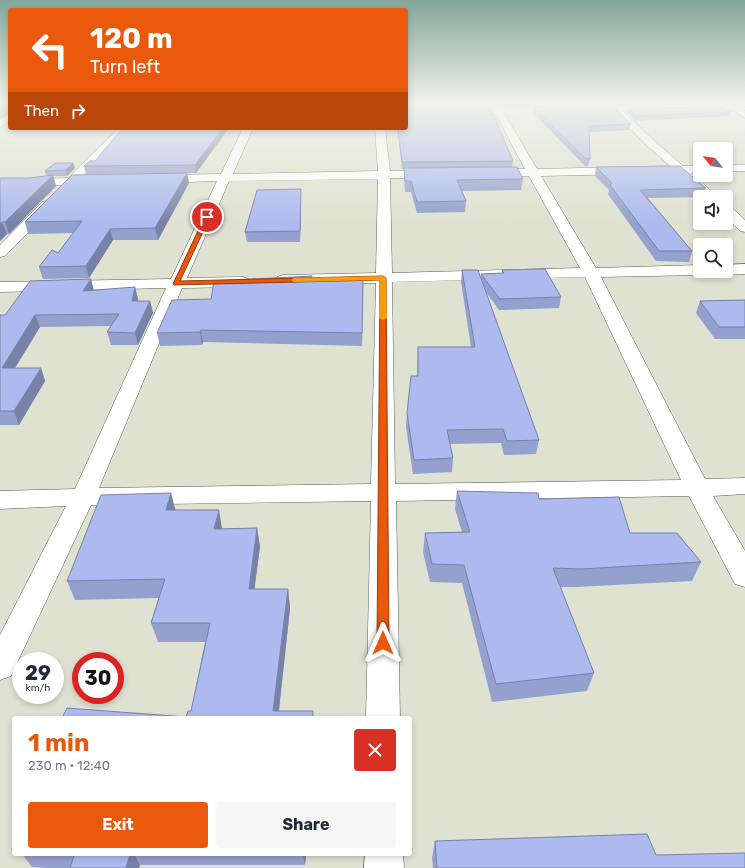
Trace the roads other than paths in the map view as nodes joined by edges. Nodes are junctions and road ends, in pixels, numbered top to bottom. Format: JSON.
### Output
{"nodes":[{"id":1,"x":110,"y":143,"type":"edge"},
{"id":2,"x":241,"y":143,"type":"edge"},
{"id":3,"x":381,"y":143,"type":"edge"},
{"id":4,"x":516,"y":143,"type":"edge"},
{"id":5,"x":650,"y":143,"type":"edge"},
{"id":6,"x":733,"y":168,"type":"edge"},
{"id":7,"x":745,"y":168,"type":"edge"},
{"id":8,"x":693,"y":169,"type":"edge"},
{"id":9,"x":682,"y":170,"type":"junction"},
{"id":10,"x":533,"y":172,"type":"junction"},
{"id":11,"x":478,"y":173,"type":"edge"},
{"id":12,"x":446,"y":174,"type":"edge"},
{"id":13,"x":384,"y":175,"type":"junction"},
{"id":14,"x":225,"y":178,"type":"junction"},
{"id":15,"x":148,"y":179,"type":"edge"},
{"id":16,"x":71,"y":180,"type":"junction"},
{"id":17,"x":109,"y":180,"type":"edge"},
{"id":18,"x":0,"y":184,"type":"edge"},
{"id":19,"x":704,"y":190,"type":"edge"},
{"id":20,"x":733,"y":217,"type":"edge"},
{"id":21,"x":745,"y":228,"type":"edge"},
{"id":22,"x":0,"y":253,"type":"edge"},
{"id":23,"x":745,"y":269,"type":"edge"},
{"id":24,"x":693,"y":270,"type":"edge"},
{"id":25,"x":733,"y":270,"type":"edge"},
{"id":26,"x":591,"y":273,"type":"junction"},
{"id":27,"x":383,"y":278,"type":"junction"},
{"id":28,"x":256,"y":281,"type":"edge"},
{"id":29,"x":272,"y":281,"type":"edge"},
{"id":30,"x":176,"y":284,"type":"junction"},
{"id":31,"x":0,"y":287,"type":"edge"},
{"id":32,"x":745,"y":486,"type":"edge"},
{"id":33,"x":697,"y":488,"type":"junction"},
{"id":34,"x":382,"y":492,"type":"junction"},
{"id":35,"x":84,"y":497,"type":"junction"},
{"id":36,"x":0,"y":500,"type":"edge"},
{"id":37,"x":745,"y":576,"type":"edge"},
{"id":38,"x":0,"y":666,"type":"edge"},
{"id":39,"x":383,"y":716,"type":"edge"},
{"id":40,"x":384,"y":856,"type":"edge"},
{"id":41,"x":384,"y":868,"type":"edge"}],
"edges":[{"from":1,"to":16,"type":"street"},
{"from":2,"to":14,"type":"street"},
{"from":3,"to":13,"type":"street"},
{"from":4,"to":10,"type":"street"},
{"from":5,"to":9,"type":"street"},
{"from":6,"to":7,"type":"street"},
{"from":8,"to":9,"type":"street"},
{"from":9,"to":10,"type":"street"},
{"from":9,"to":19,"type":"street"},
{"from":10,"to":11,"type":"street"},
{"from":10,"to":26,"type":"street"},
{"from":12,"to":13,"type":"street"},
{"from":13,"to":14,"type":"street"},
{"from":13,"to":27,"type":"street"},
{"from":14,"to":15,"type":"street"},
{"from":14,"to":30,"type":"street"},
{"from":16,"to":17,"type":"street"},
{"from":16,"to":18,"type":"street"},
{"from":16,"to":22,"type":"street"},
{"from":20,"to":21,"type":"street"},
{"from":23,"to":25,"type":"street"},
{"from":24,"to":26,"type":"street"},
{"from":26,"to":27,"type":"street"},
{"from":26,"to":33,"type":"street"},
{"from":27,"to":29,"type":"street"},
{"from":27,"to":34,"type":"street"},
{"from":28,"to":30,"type":"street"},
{"from":30,"to":31,"type":"street"},
{"from":30,"to":35,"type":"street"},
{"from":32,"to":33,"type":"street"},
{"from":33,"to":34,"type":"street"},
{"from":33,"to":37,"type":"street"},
{"from":34,"to":35,"type":"street"},
{"from":34,"to":39,"type":"street"},
{"from":35,"to":36,"type":"street"},
{"from":35,"to":38,"type":"street"},
{"from":40,"to":41,"type":"street"}]}
